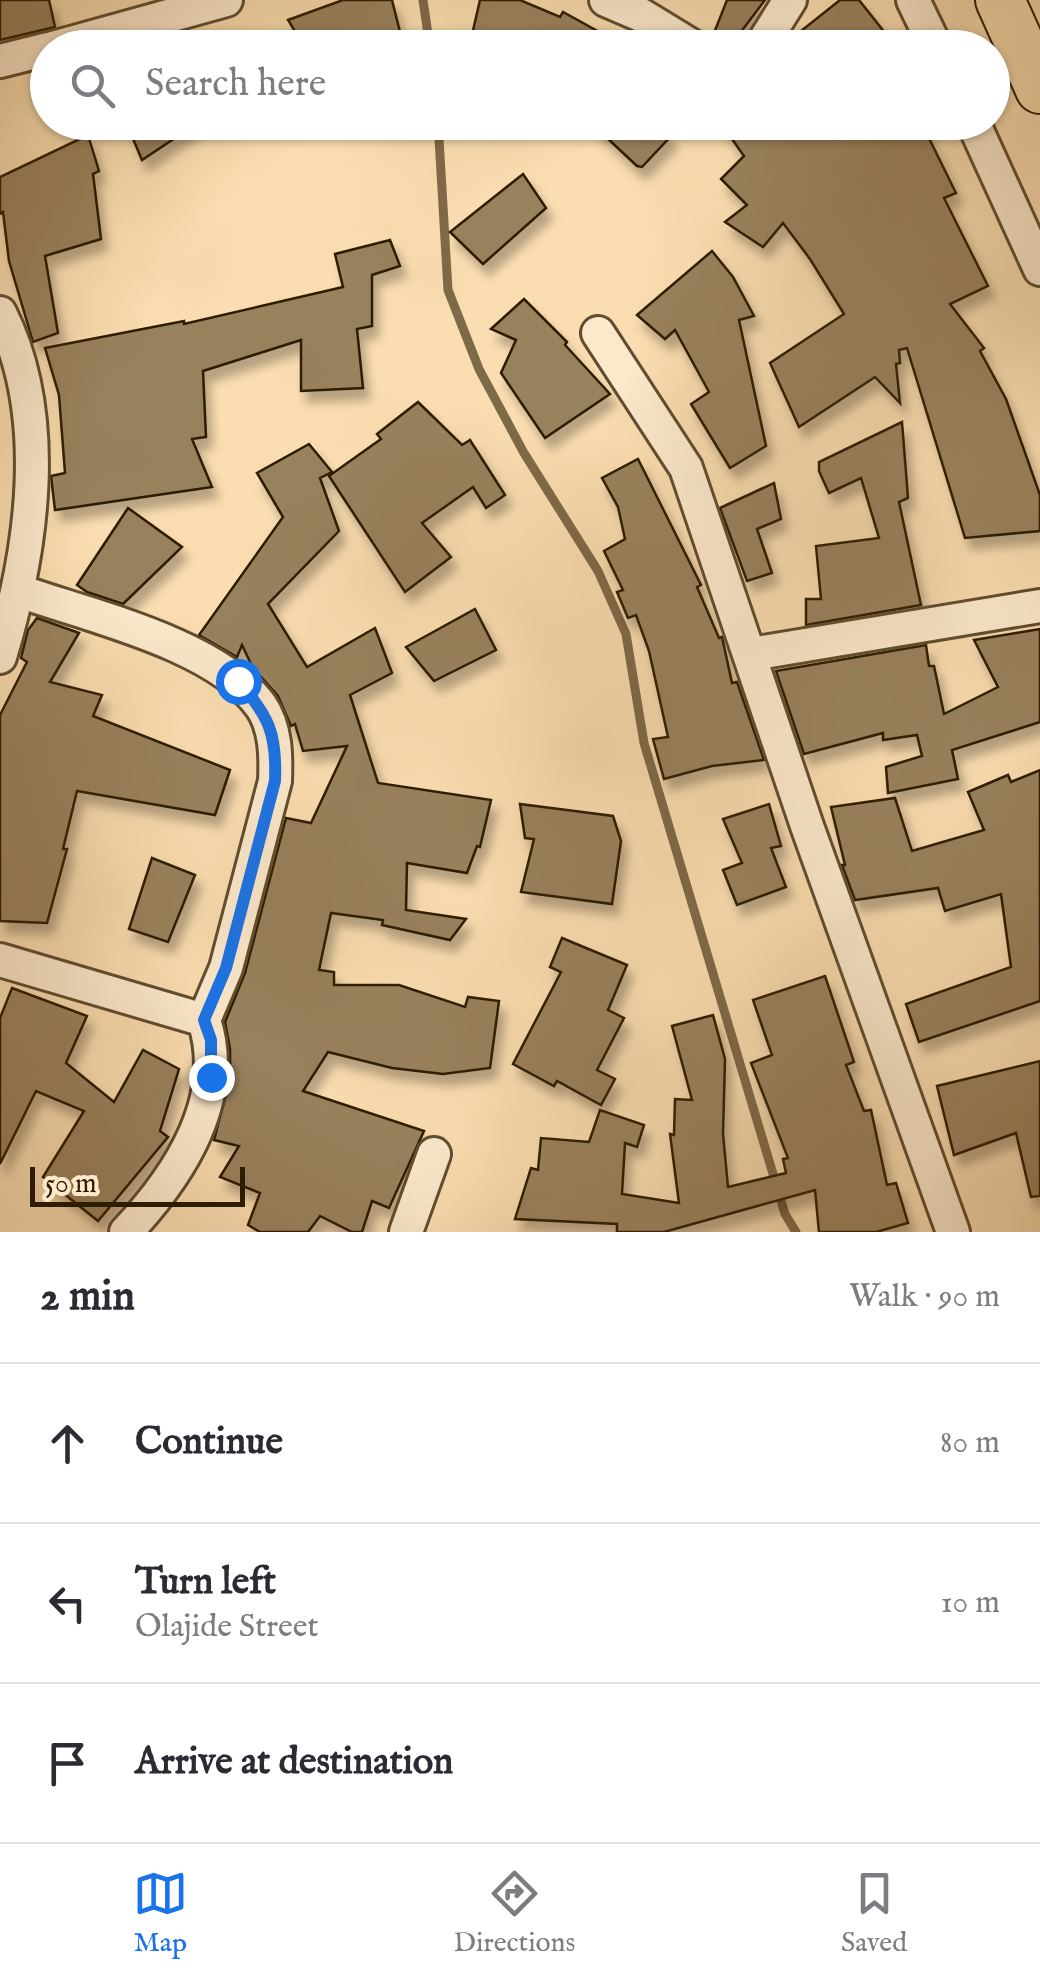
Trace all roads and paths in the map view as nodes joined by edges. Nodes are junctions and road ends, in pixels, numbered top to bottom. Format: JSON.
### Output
{"nodes":[{"id":1,"x":226,"y":0,"type":"edge"},
{"id":2,"x":606,"y":0,"type":"edge"},
{"id":3,"x":790,"y":0,"type":"edge"},
{"id":4,"x":912,"y":0,"type":"edge"},
{"id":5,"x":1000,"y":0,"type":"edge"},
{"id":6,"x":116,"y":30,"type":"edge"},
{"id":7,"x":665,"y":30,"type":"edge"},
{"id":8,"x":771,"y":30,"type":"edge"},
{"id":9,"x":927,"y":30,"type":"edge"},
{"id":10,"x":30,"y":53,"type":"edge"},
{"id":11,"x":0,"y":61,"type":"edge"},
{"id":12,"x":1040,"y":89,"type":"edge"},
{"id":13,"x":981,"y":140,"type":"edge"},
{"id":14,"x":1040,"y":269,"type":"edge"},
{"id":15,"x":0,"y":313,"type":"edge"},
{"id":16,"x":598,"y":333,"type":"dead end"},
{"id":17,"x":19,"y":591,"type":"junction"},
{"id":18,"x":1040,"y":606,"type":"edge"},
{"id":19,"x":750,"y":654,"type":"junction"},
{"id":20,"x":0,"y":657,"type":"edge"},
{"id":21,"x":0,"y":960,"type":"edge"},
{"id":22,"x":204,"y":1020,"type":"junction"},
{"id":23,"x":434,"y":1154,"type":"dead end"},
{"id":24,"x":126,"y":1232,"type":"edge"},
{"id":25,"x":406,"y":1232,"type":"edge"},
{"id":26,"x":953,"y":1232,"type":"edge"}],
"edges":[{"from":1,"to":6,"type":"street"},
{"from":2,"to":7,"type":"street"},
{"from":3,"to":8,"type":"street"},
{"from":4,"to":9,"type":"street"},
{"from":5,"to":12,"type":"highway"},
{"from":10,"to":11,"type":"street"},
{"from":13,"to":14,"type":"street"},
{"from":15,"to":17,"type":"street"},
{"from":16,"to":19,"type":"street"},
{"from":17,"to":20,"type":"street"},
{"from":17,"to":22,"type":"street"},
{"from":18,"to":19,"type":"street"},
{"from":19,"to":26,"type":"street"},
{"from":21,"to":22,"type":"street"},
{"from":22,"to":24,"type":"street"},
{"from":23,"to":25,"type":"street"}]}
